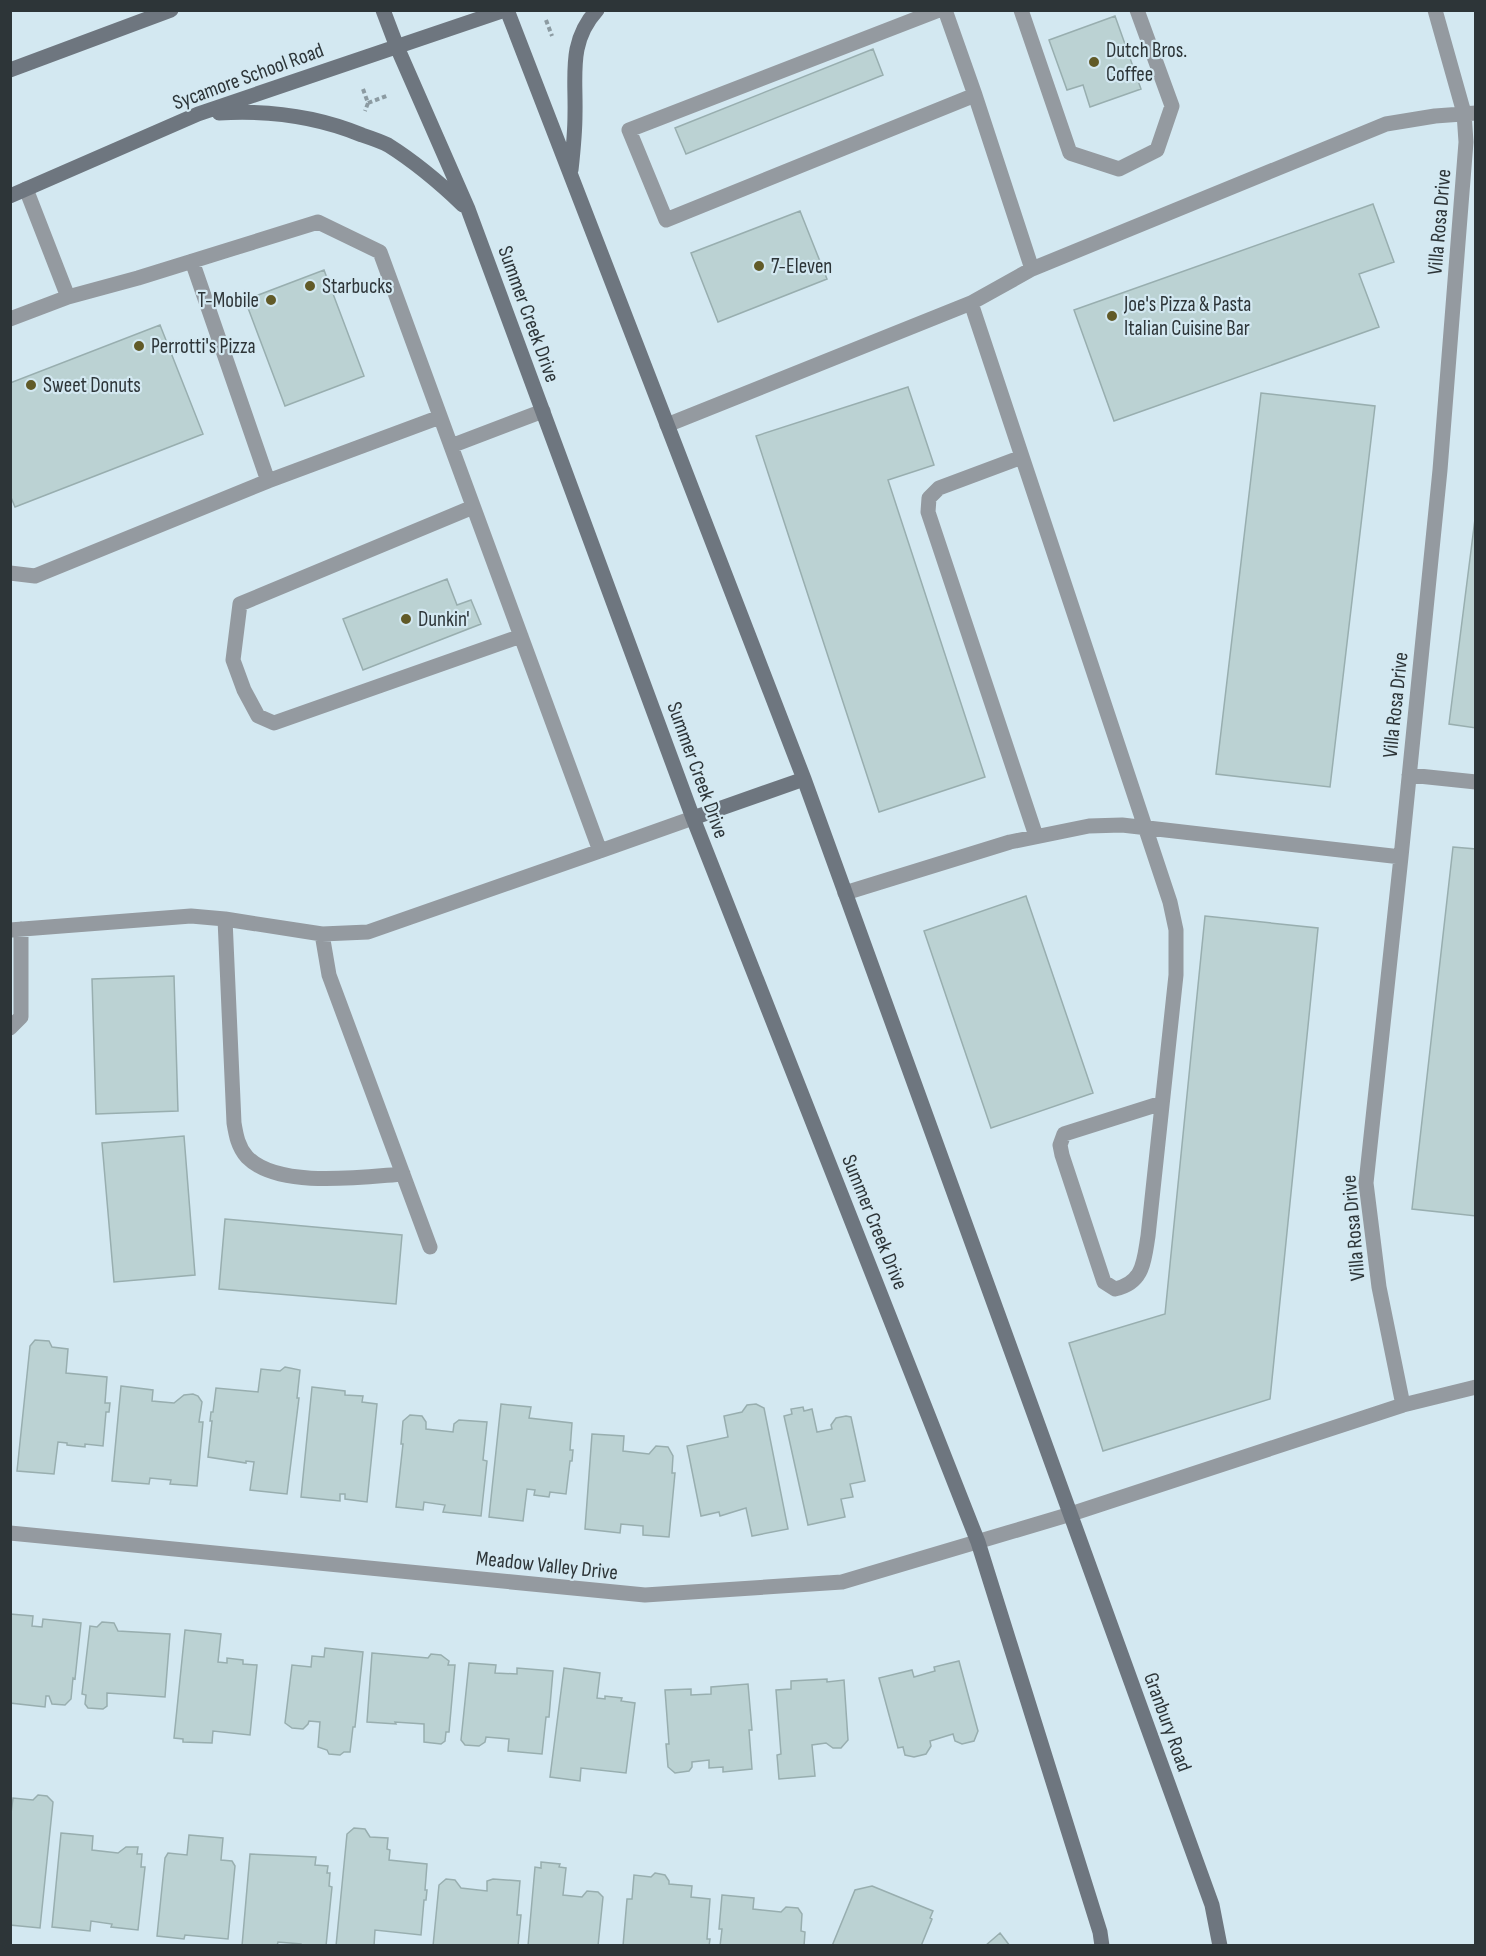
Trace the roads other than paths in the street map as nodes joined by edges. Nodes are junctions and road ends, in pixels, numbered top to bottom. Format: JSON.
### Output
{"nodes":[{"id":1,"x":171,"y":10,"type":"edge"},
{"id":2,"x":383,"y":10,"type":"edge"},
{"id":3,"x":506,"y":10,"type":"edge"},
{"id":4,"x":597,"y":10,"type":"edge"},
{"id":5,"x":939,"y":10,"type":"edge"},
{"id":6,"x":945,"y":10,"type":"edge"},
{"id":7,"x":1021,"y":10,"type":"edge"},
{"id":8,"x":1137,"y":10,"type":"edge"},
{"id":9,"x":1435,"y":10,"type":"edge"},
{"id":10,"x":397,"y":47,"type":"junction"},
{"id":11,"x":10,"y":70,"type":"edge"},
{"id":12,"x":975,"y":95,"type":"junction"},
{"id":13,"x":1470,"y":113,"type":"edge"},
{"id":14,"x":198,"y":114,"type":"junction"},
{"id":15,"x":571,"y":176,"type":"junction"},
{"id":16,"x":26,"y":189,"type":"junction"},
{"id":17,"x":10,"y":196,"type":"edge"},
{"id":18,"x":468,"y":209,"type":"junction"},
{"id":19,"x":192,"y":261,"type":"junction"},
{"id":20,"x":1032,"y":269,"type":"junction"},
{"id":21,"x":68,"y":297,"type":"junction"},
{"id":22,"x":971,"y":303,"type":"junction"},
{"id":23,"x":10,"y":319,"type":"edge"},
{"id":24,"x":543,"y":411,"type":"junction"},
{"id":25,"x":440,"y":417,"type":"junction"},
{"id":26,"x":666,"y":425,"type":"junction"},
{"id":27,"x":451,"y":447,"type":"junction"},
{"id":28,"x":1022,"y":457,"type":"junction"},
{"id":29,"x":268,"y":481,"type":"junction"},
{"id":30,"x":473,"y":507,"type":"junction"},
{"id":31,"x":10,"y":573,"type":"edge"},
{"id":32,"x":521,"y":636,"type":"junction"},
{"id":33,"x":1409,"y":775,"type":"junction"},
{"id":34,"x":804,"y":779,"type":"junction"},
{"id":35,"x":1476,"y":782,"type":"edge"},
{"id":36,"x":693,"y":818,"type":"junction"},
{"id":37,"x":1144,"y":827,"type":"junction"},
{"id":38,"x":1036,"y":836,"type":"junction"},
{"id":39,"x":600,"y":851,"type":"junction"},
{"id":40,"x":1401,"y":857,"type":"junction"},
{"id":41,"x":845,"y":893,"type":"junction"},
{"id":42,"x":225,"y":919,"type":"junction"},
{"id":43,"x":16,"y":929,"type":"edge"},
{"id":44,"x":322,"y":934,"type":"junction"},
{"id":45,"x":10,"y":1028,"type":"edge"},
{"id":46,"x":1162,"y":1103,"type":"junction"},
{"id":47,"x":403,"y":1174,"type":"junction"},
{"id":48,"x":430,"y":1247,"type":"dead end"},
{"id":49,"x":1476,"y":1387,"type":"edge"},
{"id":50,"x":1403,"y":1405,"type":"junction"},
{"id":51,"x":1071,"y":1514,"type":"junction"},
{"id":52,"x":10,"y":1533,"type":"edge"},
{"id":53,"x":978,"y":1542,"type":"junction"},
{"id":54,"x":1102,"y":1946,"type":"edge"},
{"id":55,"x":1220,"y":1946,"type":"edge"}],
"edges":[{"from":1,"to":11,"type":"main road"},
{"from":2,"to":10,"type":"main road","name":"Summer Creek Drive"},
{"from":3,"to":10,"type":"main road","name":"Sycamore School Road"},
{"from":3,"to":15,"type":"main road"},
{"from":4,"to":15,"type":"main road"},
{"from":5,"to":12,"type":"street"},
{"from":6,"to":12,"type":"street"},
{"from":7,"to":8,"type":"street"},
{"from":9,"to":13,"type":"street","name":"Villa Rosa Drive"},
{"from":10,"to":14,"type":"main road","name":"Sycamore School Road"},
{"from":10,"to":18,"type":"main road","name":"Summer Creek Drive"},
{"from":12,"to":20,"type":"street"},
{"from":13,"to":20,"type":"street"},
{"from":13,"to":33,"type":"street","name":"Villa Rosa Drive"},
{"from":14,"to":16,"type":"main road","name":"Sycamore School Road"},
{"from":14,"to":18,"type":"main road"},
{"from":15,"to":26,"type":"main road"},
{"from":16,"to":17,"type":"main road","name":"Sycamore School Road"},
{"from":16,"to":21,"type":"street"},
{"from":18,"to":24,"type":"main road","name":"Summer Creek Drive"},
{"from":19,"to":21,"type":"street"},
{"from":19,"to":25,"type":"street"},
{"from":19,"to":29,"type":"street"},
{"from":20,"to":22,"type":"street"},
{"from":21,"to":23,"type":"street"},
{"from":22,"to":26,"type":"street"},
{"from":22,"to":28,"type":"street"},
{"from":24,"to":27,"type":"street"},
{"from":24,"to":36,"type":"main road","name":"Summer Creek Drive"},
{"from":25,"to":27,"type":"street"},
{"from":25,"to":29,"type":"street"},
{"from":26,"to":34,"type":"main road"},
{"from":27,"to":30,"type":"street"},
{"from":28,"to":37,"type":"street"},
{"from":28,"to":38,"type":"street"},
{"from":29,"to":31,"type":"street"},
{"from":30,"to":32,"type":"street"},
{"from":30,"to":32,"type":"street"},
{"from":32,"to":39,"type":"street"},
{"from":33,"to":35,"type":"street"},
{"from":33,"to":40,"type":"street","name":"Villa Rosa Drive"},
{"from":34,"to":36,"type":"main road"},
{"from":34,"to":41,"type":"main road"},
{"from":36,"to":39,"type":"street"},
{"from":36,"to":53,"type":"main road","name":"Summer Creek Drive"},
{"from":37,"to":38,"type":"street"},
{"from":37,"to":40,"type":"street"},
{"from":37,"to":46,"type":"street"},
{"from":38,"to":41,"type":"street"},
{"from":39,"to":44,"type":"street"},
{"from":40,"to":50,"type":"street","name":"Villa Rosa Drive"},
{"from":41,"to":51,"type":"main road"},
{"from":42,"to":43,"type":"street"},
{"from":42,"to":44,"type":"street"},
{"from":42,"to":47,"type":"street"},
{"from":43,"to":45,"type":"street"},
{"from":44,"to":47,"type":"street"},
{"from":46,"to":46,"type":"street"},
{"from":47,"to":48,"type":"street"},
{"from":49,"to":50,"type":"street","name":"Meadow Valley Drive"},
{"from":50,"to":51,"type":"street","name":"Meadow Valley Drive"},
{"from":51,"to":53,"type":"street","name":"Meadow Valley Drive"},
{"from":51,"to":55,"type":"main road","name":"Granbury Road"},
{"from":52,"to":53,"type":"street","name":"Meadow Valley Drive"},
{"from":53,"to":54,"type":"main road"}]}
